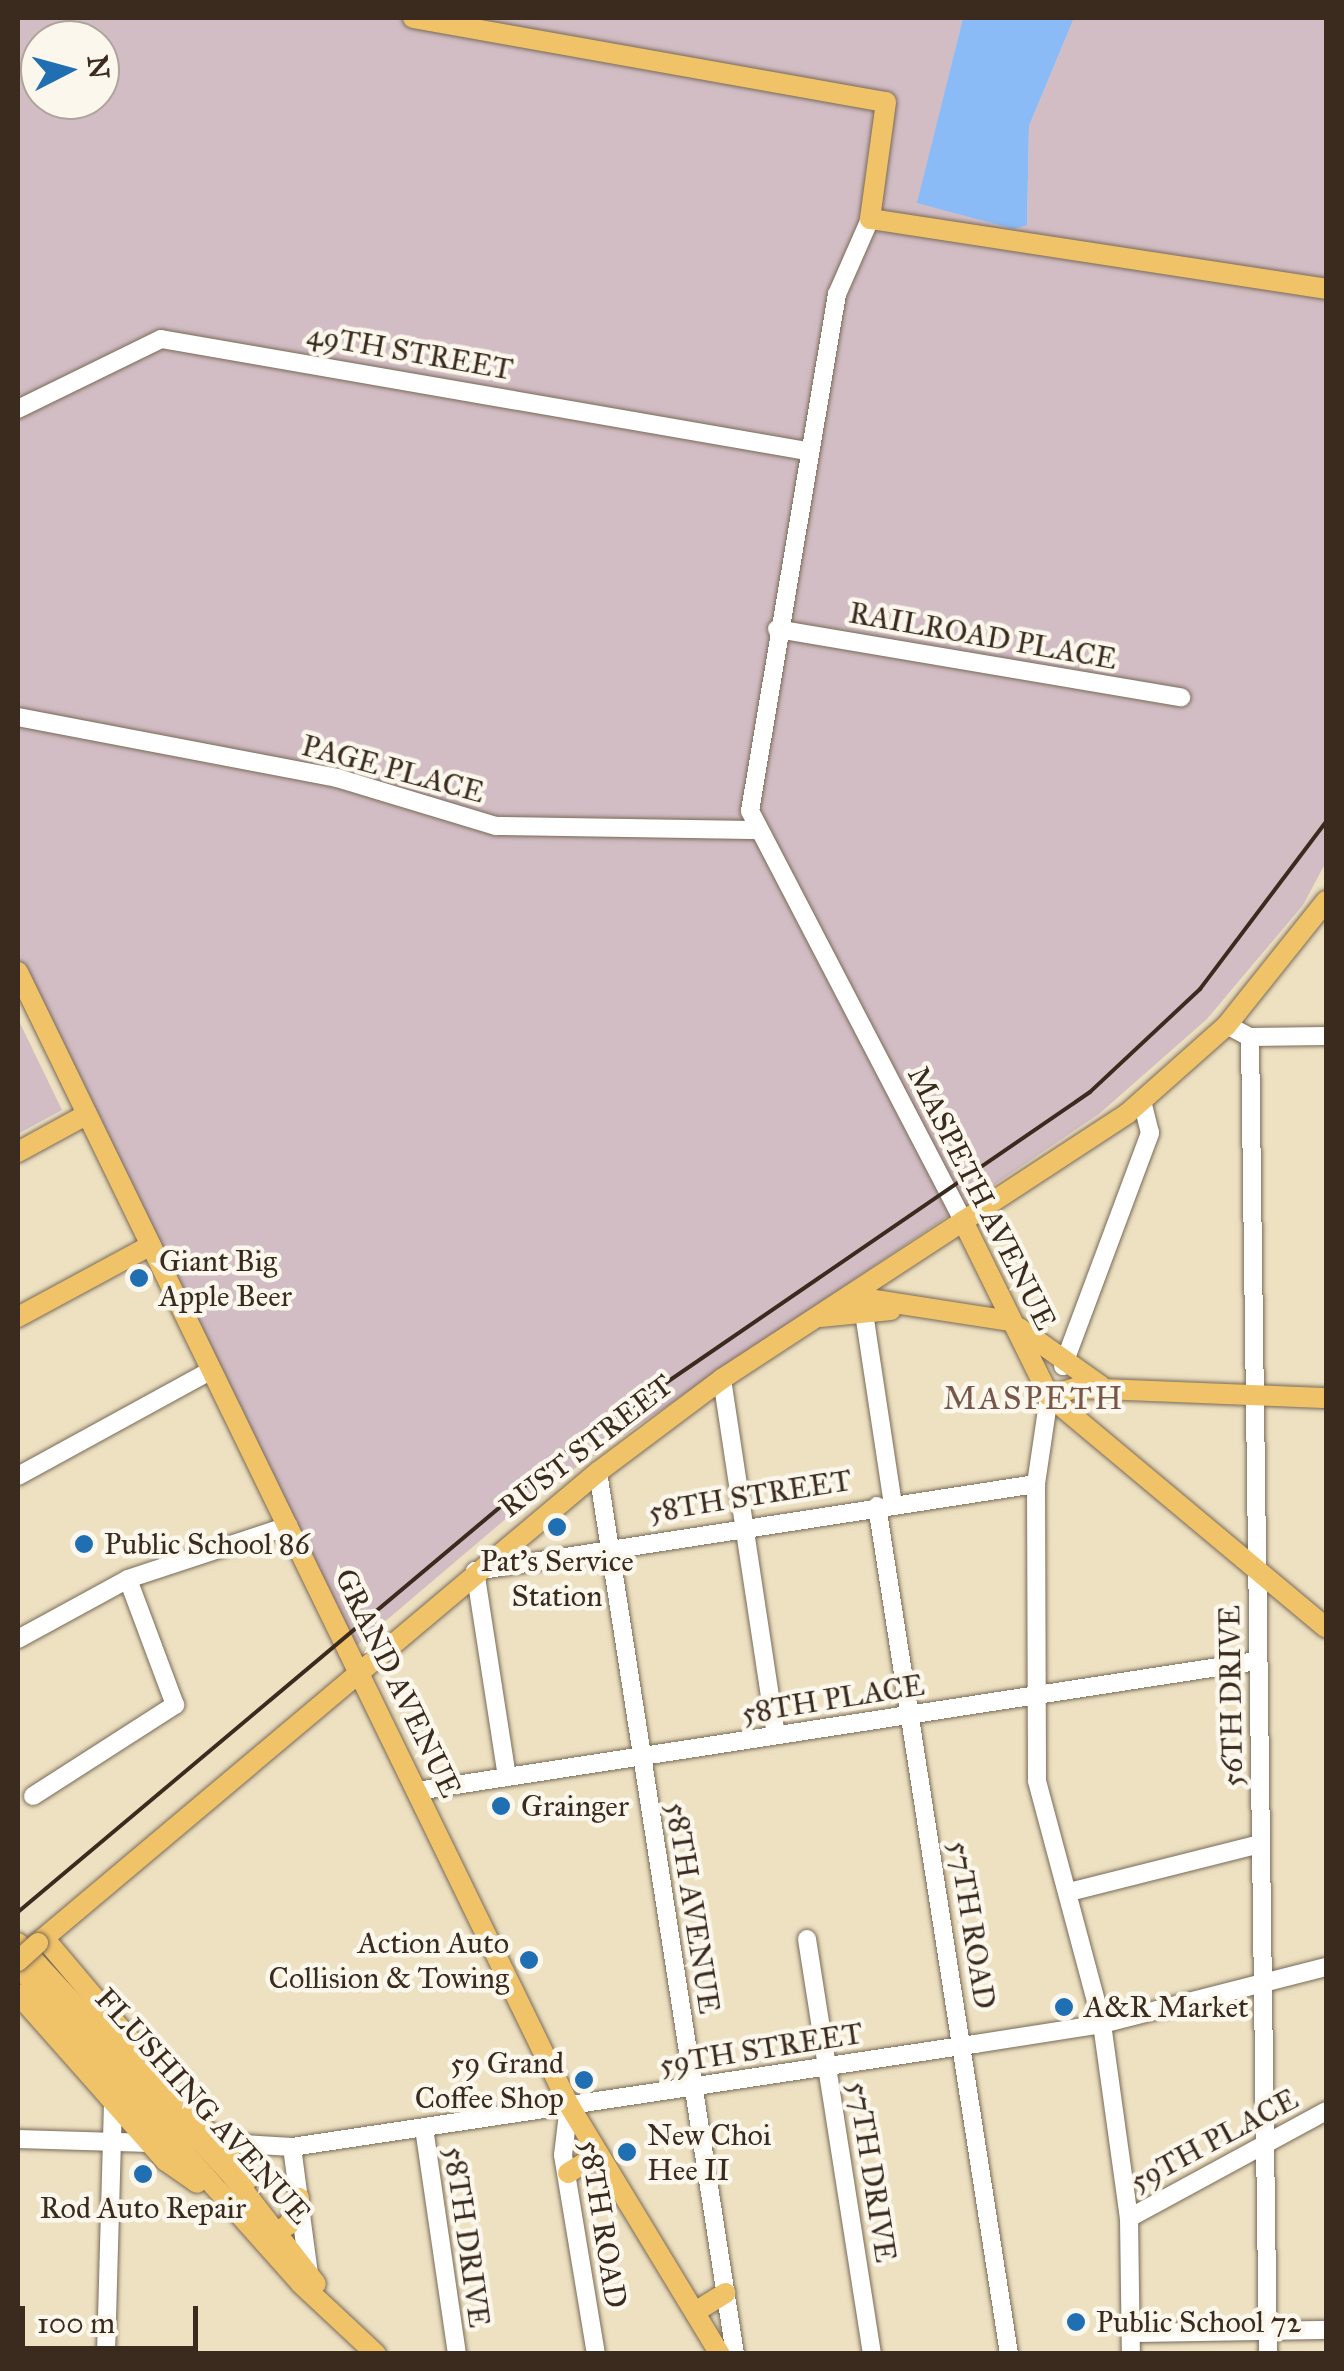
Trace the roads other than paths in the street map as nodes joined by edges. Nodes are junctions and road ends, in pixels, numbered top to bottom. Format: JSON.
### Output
{"nodes":[{"id":1,"x":413,"y":18,"type":"edge"},
{"id":2,"x":870,"y":219,"type":"junction"},
{"id":3,"x":1326,"y":289,"type":"edge"},
{"id":4,"x":18,"y":409,"type":"edge"},
{"id":5,"x":807,"y":451,"type":"junction"},
{"id":6,"x":776,"y":628,"type":"junction"},
{"id":7,"x":1181,"y":697,"type":"dead end"},
{"id":8,"x":18,"y":717,"type":"edge"},
{"id":9,"x":758,"y":830,"type":"junction"},
{"id":10,"x":1326,"y":901,"type":"edge"},
{"id":11,"x":18,"y":972,"type":"edge"},
{"id":12,"x":1227,"y":1025,"type":"junction"},
{"id":13,"x":1326,"y":1036,"type":"edge"},
{"id":14,"x":1250,"y":1038,"type":"junction"},
{"id":15,"x":1142,"y":1101,"type":"junction"},
{"id":16,"x":86,"y":1115,"type":"junction"},
{"id":17,"x":18,"y":1152,"type":"edge"},
{"id":18,"x":963,"y":1220,"type":"junction"},
{"id":19,"x":151,"y":1245,"type":"junction"},
{"id":20,"x":849,"y":1296,"type":"junction"},
{"id":21,"x":918,"y":1308,"type":"junction"},
{"id":22,"x":864,"y":1313,"type":"junction"},
{"id":23,"x":18,"y":1317,"type":"edge"},
{"id":24,"x":818,"y":1317,"type":"junction"},
{"id":25,"x":1011,"y":1321,"type":"junction"},
{"id":26,"x":1063,"y":1366,"type":"junction"},
{"id":27,"x":212,"y":1370,"type":"junction"},
{"id":28,"x":722,"y":1379,"type":"junction"},
{"id":29,"x":1111,"y":1392,"type":"junction"},
{"id":30,"x":1049,"y":1396,"type":"junction"},
{"id":31,"x":1253,"y":1396,"type":"junction"},
{"id":32,"x":1326,"y":1398,"type":"edge"},
{"id":33,"x":598,"y":1472,"type":"junction"},
{"id":34,"x":18,"y":1476,"type":"edge"},
{"id":35,"x":1036,"y":1484,"type":"junction"},
{"id":36,"x":885,"y":1505,"type":"junction"},
{"id":37,"x":288,"y":1526,"type":"junction"},
{"id":38,"x":744,"y":1528,"type":"junction"},
{"id":39,"x":610,"y":1549,"type":"junction"},
{"id":40,"x":475,"y":1572,"type":"junction"},
{"id":41,"x":1257,"y":1572,"type":"junction"},
{"id":42,"x":128,"y":1579,"type":"junction"},
{"id":43,"x":1326,"y":1628,"type":"edge"},
{"id":44,"x":18,"y":1639,"type":"edge"},
{"id":45,"x":1257,"y":1661,"type":"junction"},
{"id":46,"x":358,"y":1670,"type":"junction"},
{"id":47,"x":1030,"y":1698,"type":"junction"},
{"id":48,"x":911,"y":1714,"type":"junction"},
{"id":49,"x":776,"y":1735,"type":"junction"},
{"id":50,"x":642,"y":1756,"type":"junction"},
{"id":51,"x":507,"y":1777,"type":"junction"},
{"id":52,"x":417,"y":1791,"type":"junction"},
{"id":53,"x":33,"y":1796,"type":"dead end"},
{"id":54,"x":1260,"y":1844,"type":"junction"},
{"id":55,"x":1073,"y":1891,"type":"junction"},
{"id":56,"x":807,"y":1939,"type":"dead end"},
{"id":57,"x":33,"y":1942,"type":"edge"},
{"id":58,"x":18,"y":1964,"type":"edge"},
{"id":59,"x":1326,"y":1967,"type":"edge"},
{"id":60,"x":1263,"y":1983,"type":"junction"},
{"id":61,"x":18,"y":1994,"type":"edge"},
{"id":62,"x":1102,"y":2024,"type":"junction"},
{"id":63,"x":963,"y":2046,"type":"junction"},
{"id":64,"x":828,"y":2066,"type":"junction"},
{"id":65,"x":693,"y":2087,"type":"junction"},
{"id":66,"x":114,"y":2101,"type":"junction"},
{"id":67,"x":569,"y":2105,"type":"junction"},
{"id":68,"x":1326,"y":2111,"type":"edge"},
{"id":69,"x":424,"y":2128,"type":"junction"},
{"id":70,"x":18,"y":2138,"type":"edge"},
{"id":71,"x":198,"y":2141,"type":"junction"},
{"id":72,"x":112,"y":2142,"type":"junction"},
{"id":73,"x":150,"y":2142,"type":"junction"},
{"id":74,"x":220,"y":2142,"type":"junction"},
{"id":75,"x":1265,"y":2144,"type":"junction"},
{"id":76,"x":292,"y":2147,"type":"junction"},
{"id":77,"x":599,"y":2154,"type":"junction"},
{"id":78,"x":568,"y":2173,"type":"junction"},
{"id":79,"x":299,"y":2198,"type":"junction"},
{"id":80,"x":227,"y":2204,"type":"junction"},
{"id":81,"x":256,"y":2204,"type":"junction"},
{"id":82,"x":1129,"y":2218,"type":"junction"},
{"id":83,"x":270,"y":2236,"type":"junction"},
{"id":84,"x":309,"y":2275,"type":"junction"},
{"id":85,"x":725,"y":2294,"type":"junction"},
{"id":86,"x":694,"y":2312,"type":"junction"},
{"id":87,"x":337,"y":2315,"type":"junction"},
{"id":88,"x":1326,"y":2330,"type":"edge"},
{"id":89,"x":1268,"y":2331,"type":"junction"},
{"id":90,"x":1131,"y":2332,"type":"junction"},
{"id":91,"x":368,"y":2352,"type":"edge"},
{"id":92,"x":106,"y":2354,"type":"edge"},
{"id":93,"x":456,"y":2354,"type":"edge"},
{"id":94,"x":596,"y":2354,"type":"edge"},
{"id":95,"x":720,"y":2354,"type":"edge"},
{"id":96,"x":734,"y":2354,"type":"edge"},
{"id":97,"x":872,"y":2354,"type":"edge"},
{"id":98,"x":1009,"y":2354,"type":"edge"},
{"id":99,"x":1132,"y":2354,"type":"edge"},
{"id":100,"x":1268,"y":2354,"type":"edge"}],
"edges":[{"from":1,"to":2,"type":"main road","name":"MASPETH AVENUE"},
{"from":2,"to":3,"type":"main road"},
{"from":2,"to":5,"type":"street","name":"MASPETH AVENUE"},
{"from":4,"to":5,"type":"street","name":"49TH STREET"},
{"from":5,"to":6,"type":"street","name":"MASPETH AVENUE"},
{"from":6,"to":7,"type":"street","name":"RAILROAD PLACE"},
{"from":6,"to":9,"type":"street","name":"MASPETH AVENUE"},
{"from":8,"to":9,"type":"street","name":"PAGE PLACE"},
{"from":9,"to":18,"type":"street","name":"MASPETH AVENUE"},
{"from":10,"to":12,"type":"main road","name":"RUST STREET"},
{"from":11,"to":16,"type":"main road","name":"GRAND AVENUE"},
{"from":12,"to":14,"type":"street"},
{"from":12,"to":15,"type":"main road","name":"RUST STREET"},
{"from":13,"to":14,"type":"street"},
{"from":14,"to":31,"type":"street","name":"56TH DRIVE"},
{"from":15,"to":18,"type":"main road","name":"RUST STREET"},
{"from":15,"to":26,"type":"street"},
{"from":16,"to":17,"type":"main road"},
{"from":16,"to":19,"type":"main road","name":"GRAND AVENUE"},
{"from":18,"to":20,"type":"main road","name":"RUST STREET"},
{"from":18,"to":25,"type":"main road","name":"MASPETH AVENUE"},
{"from":19,"to":23,"type":"main road"},
{"from":19,"to":27,"type":"main road","name":"GRAND AVENUE"},
{"from":20,"to":21,"type":"main road"},
{"from":20,"to":24,"type":"main road","name":"RUST STREET"},
{"from":21,"to":22,"type":"main road"},
{"from":21,"to":25,"type":"main road"},
{"from":22,"to":24,"type":"main road"},
{"from":22,"to":36,"type":"street","name":"57TH ROAD"},
{"from":24,"to":28,"type":"main road","name":"RUST STREET"},
{"from":25,"to":26,"type":"main road"},
{"from":25,"to":30,"type":"main road","name":"MASPETH AVENUE"},
{"from":26,"to":29,"type":"main road"},
{"from":27,"to":34,"type":"street"},
{"from":27,"to":37,"type":"main road","name":"GRAND AVENUE"},
{"from":28,"to":33,"type":"main road","name":"RUST STREET"},
{"from":28,"to":38,"type":"street"},
{"from":29,"to":30,"type":"main road"},
{"from":29,"to":31,"type":"main road"},
{"from":30,"to":35,"type":"street"},
{"from":30,"to":41,"type":"main road"},
{"from":31,"to":32,"type":"main road"},
{"from":31,"to":41,"type":"street","name":"56TH DRIVE"},
{"from":33,"to":39,"type":"street","name":"58TH AVENUE"},
{"from":33,"to":40,"type":"main road","name":"RUST STREET"},
{"from":35,"to":36,"type":"street","name":"58TH STREET"},
{"from":35,"to":47,"type":"street"},
{"from":36,"to":38,"type":"street","name":"58TH STREET"},
{"from":36,"to":48,"type":"street","name":"57TH ROAD"},
{"from":37,"to":42,"type":"street"},
{"from":37,"to":46,"type":"main road","name":"GRAND AVENUE"},
{"from":38,"to":39,"type":"street","name":"58TH STREET"},
{"from":38,"to":49,"type":"street"},
{"from":39,"to":40,"type":"street","name":"58TH STREET"},
{"from":39,"to":50,"type":"street","name":"58TH AVENUE"},
{"from":40,"to":46,"type":"main road","name":"RUST STREET"},
{"from":40,"to":51,"type":"street"},
{"from":41,"to":43,"type":"main road"},
{"from":41,"to":45,"type":"street","name":"56TH DRIVE"},
{"from":42,"to":44,"type":"street"},
{"from":42,"to":53,"type":"street"},
{"from":45,"to":47,"type":"street","name":"58TH PLACE"},
{"from":45,"to":54,"type":"street","name":"56TH DRIVE"},
{"from":46,"to":52,"type":"main road","name":"GRAND AVENUE"},
{"from":46,"to":57,"type":"main road","name":"RUST STREET"},
{"from":47,"to":48,"type":"street","name":"58TH PLACE"},
{"from":47,"to":55,"type":"street"},
{"from":48,"to":49,"type":"street","name":"58TH PLACE"},
{"from":48,"to":63,"type":"street","name":"57TH ROAD"},
{"from":49,"to":50,"type":"street","name":"58TH PLACE"},
{"from":50,"to":51,"type":"street","name":"58TH PLACE"},
{"from":50,"to":65,"type":"street","name":"58TH AVENUE"},
{"from":51,"to":52,"type":"street","name":"58TH PLACE"},
{"from":52,"to":67,"type":"main road","name":"GRAND AVENUE"},
{"from":54,"to":55,"type":"street"},
{"from":54,"to":60,"type":"street","name":"56TH DRIVE"},
{"from":55,"to":62,"type":"street"},
{"from":56,"to":64,"type":"street","name":"57TH DRIVE"},
{"from":57,"to":58,"type":"main road","name":"RUST STREET","bridge":true},
{"from":57,"to":71,"type":"main road","name":"FLUSHING AVENUE"},
{"from":57,"to":74,"type":"main road"},
{"from":58,"to":80,"type":"main road","name":"FLUSHING AVENUE"},
{"from":59,"to":60,"type":"street","name":"59TH STREET"},
{"from":60,"to":62,"type":"street","name":"59TH STREET"},
{"from":60,"to":75,"type":"street","name":"56TH DRIVE"},
{"from":61,"to":66,"type":"main road"},
{"from":62,"to":63,"type":"street","name":"59TH STREET"},
{"from":62,"to":82,"type":"street"},
{"from":63,"to":64,"type":"street","name":"59TH STREET"},
{"from":63,"to":98,"type":"street","name":"57TH ROAD"},
{"from":64,"to":65,"type":"street","name":"59TH STREET"},
{"from":64,"to":97,"type":"street","name":"57TH DRIVE"},
{"from":65,"to":67,"type":"street","name":"59TH STREET"},
{"from":65,"to":85,"type":"street","name":"58TH AVENUE"},
{"from":66,"to":72,"type":"street"},
{"from":66,"to":73,"type":"main road"},
{"from":67,"to":69,"type":"street","name":"59TH STREET"},
{"from":67,"to":77,"type":"main road","name":"GRAND AVENUE"},
{"from":67,"to":78,"type":"street","name":"58TH ROAD"},
{"from":68,"to":75,"type":"street","name":"59TH PLACE"},
{"from":69,"to":76,"type":"street","name":"59TH STREET"},
{"from":69,"to":93,"type":"street","name":"58TH DRIVE"},
{"from":70,"to":72,"type":"street"},
{"from":71,"to":74,"type":"street","name":"59TH STREET"},
{"from":71,"to":81,"type":"main road","name":"FLUSHING AVENUE"},
{"from":72,"to":73,"type":"street"},
{"from":72,"to":92,"type":"street"},
{"from":73,"to":80,"type":"main road"},
{"from":74,"to":76,"type":"street","name":"59TH STREET"},
{"from":74,"to":81,"type":"main road"},
{"from":75,"to":82,"type":"street","name":"59TH PLACE"},
{"from":75,"to":89,"type":"street","name":"56TH DRIVE"},
{"from":76,"to":79,"type":"street"},
{"from":77,"to":78,"type":"main road"},
{"from":77,"to":86,"type":"main road","name":"GRAND AVENUE"},
{"from":78,"to":94,"type":"street","name":"58TH ROAD"},
{"from":79,"to":83,"type":"main road"},
{"from":79,"to":84,"type":"street"},
{"from":80,"to":83,"type":"main road","name":"FLUSHING AVENUE"},
{"from":81,"to":83,"type":"main road","name":"FLUSHING AVENUE"},
{"from":82,"to":90,"type":"street"},
{"from":83,"to":84,"type":"main road","name":"FLUSHING AVENUE"},
{"from":83,"to":87,"type":"main road","name":"FLUSHING AVENUE"},
{"from":84,"to":87,"type":"main road","name":"FLUSHING AVENUE"},
{"from":85,"to":86,"type":"main road"},
{"from":85,"to":96,"type":"street","name":"58TH AVENUE"},
{"from":86,"to":95,"type":"main road","name":"GRAND AVENUE"},
{"from":87,"to":91,"type":"main road","name":"FLUSHING AVENUE"},
{"from":88,"to":89,"type":"street"},
{"from":89,"to":90,"type":"street"},
{"from":89,"to":100,"type":"street","name":"56TH DRIVE"},
{"from":90,"to":99,"type":"street"}]}
